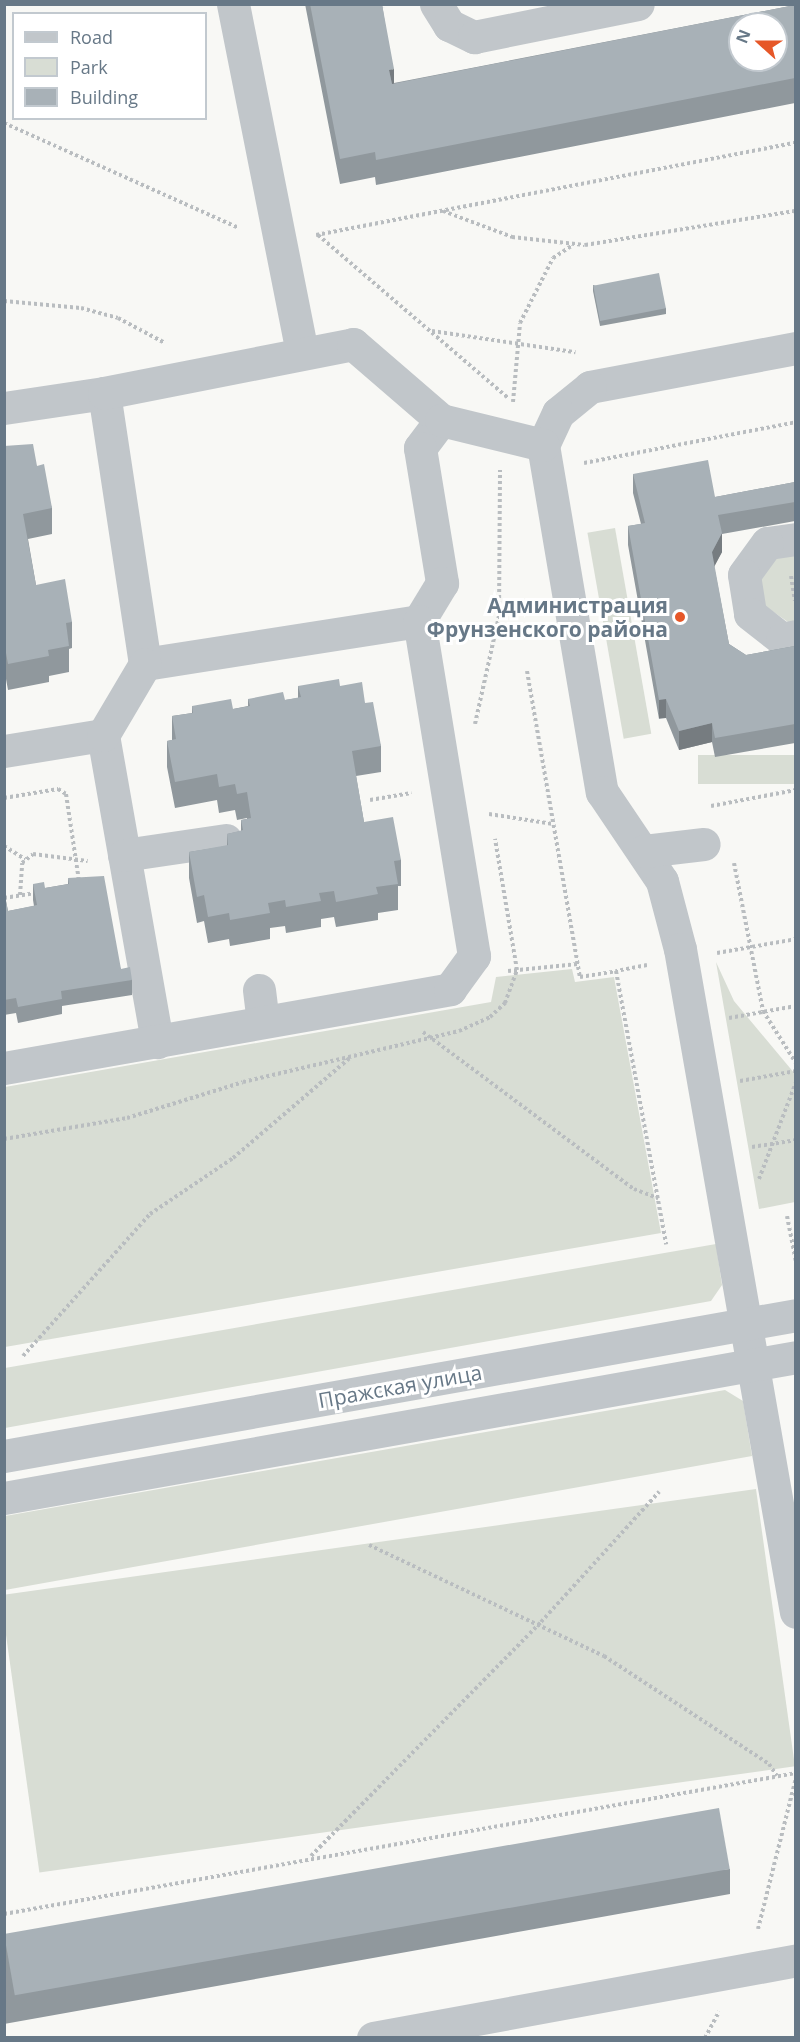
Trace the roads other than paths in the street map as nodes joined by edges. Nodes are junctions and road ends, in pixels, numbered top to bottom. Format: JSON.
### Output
{"nodes":[{"id":1,"x":233,"y":4,"type":"edge"},
{"id":2,"x":436,"y":4,"type":"edge"},
{"id":3,"x":638,"y":4,"type":"edge"},
{"id":4,"x":302,"y":353,"type":"junction"},
{"id":5,"x":794,"y":355,"type":"edge"},
{"id":6,"x":104,"y":393,"type":"junction"},
{"id":7,"x":4,"y":408,"type":"edge"},
{"id":8,"x":441,"y":420,"type":"junction"},
{"id":9,"x":547,"y":449,"type":"junction"},
{"id":10,"x":795,"y":538,"type":"edge"},
{"id":11,"x":419,"y":621,"type":"junction"},
{"id":12,"x":795,"y":636,"type":"edge"},
{"id":13,"x":145,"y":664,"type":"junction"},
{"id":14,"x":103,"y":735,"type":"junction"},
{"id":15,"x":4,"y":751,"type":"edge"},
{"id":16,"x":226,"y":840,"type":"edge"},
{"id":17,"x":704,"y":844,"type":"dead end"},
{"id":18,"x":644,"y":851,"type":"junction"},
{"id":19,"x":124,"y":855,"type":"junction"},
{"id":20,"x":259,"y":990,"type":"dead end"},
{"id":21,"x":263,"y":1022,"type":"junction"},
{"id":22,"x":157,"y":1042,"type":"junction"},
{"id":23,"x":4,"y":1068,"type":"edge"},
{"id":24,"x":795,"y":1315,"type":"edge"},
{"id":25,"x":749,"y":1324,"type":"junction"},
{"id":26,"x":795,"y":1357,"type":"edge"},
{"id":27,"x":756,"y":1364,"type":"junction"},
{"id":28,"x":4,"y":1456,"type":"edge"},
{"id":29,"x":4,"y":1498,"type":"edge"},
{"id":30,"x":795,"y":1612,"type":"edge"},
{"id":31,"x":795,"y":1960,"type":"edge"},
{"id":32,"x":458,"y":2030,"type":"edge"},
{"id":33,"x":373,"y":2037,"type":"edge"}],
"edges":[{"from":1,"to":4,"type":"street"},
{"from":2,"to":3,"type":"street"},
{"from":4,"to":6,"type":"street"},
{"from":4,"to":8,"type":"street"},
{"from":5,"to":9,"type":"street"},
{"from":6,"to":7,"type":"street"},
{"from":6,"to":13,"type":"street"},
{"from":8,"to":9,"type":"street"},
{"from":8,"to":11,"type":"street"},
{"from":9,"to":18,"type":"street"},
{"from":10,"to":12,"type":"street"},
{"from":11,"to":13,"type":"street"},
{"from":11,"to":21,"type":"street"},
{"from":13,"to":14,"type":"street"},
{"from":14,"to":15,"type":"street"},
{"from":14,"to":19,"type":"street"},
{"from":16,"to":19,"type":"street"},
{"from":17,"to":18,"type":"street"},
{"from":18,"to":25,"type":"street"},
{"from":19,"to":22,"type":"street"},
{"from":20,"to":21,"type":"street"},
{"from":21,"to":22,"type":"street"},
{"from":22,"to":23,"type":"street"},
{"from":24,"to":25,"type":"street","name":"Пражская улица"},
{"from":25,"to":27,"type":"street"},
{"from":25,"to":28,"type":"street","name":"Пражская улица"},
{"from":26,"to":27,"type":"street","name":"Пражская улица"},
{"from":27,"to":29,"type":"street","name":"Пражская улица"},
{"from":27,"to":30,"type":"street"},
{"from":31,"to":32,"type":"street"},
{"from":32,"to":33,"type":"street"}]}
